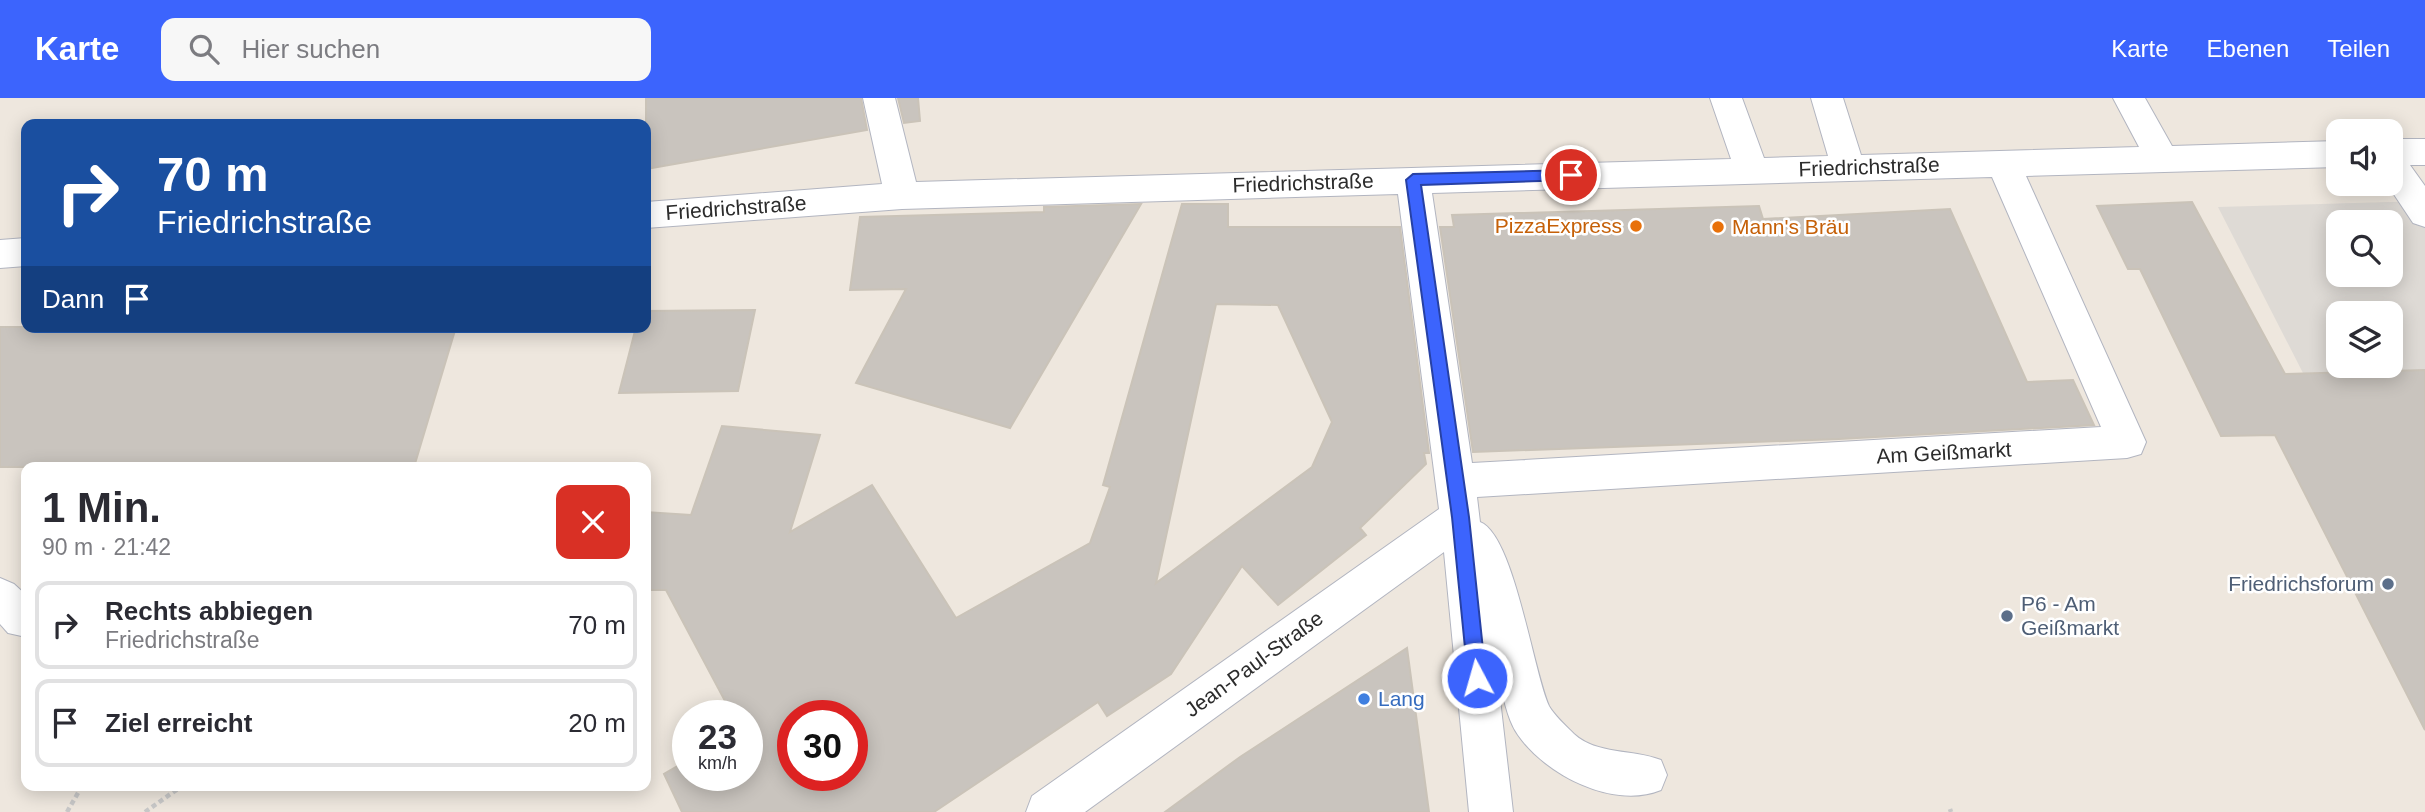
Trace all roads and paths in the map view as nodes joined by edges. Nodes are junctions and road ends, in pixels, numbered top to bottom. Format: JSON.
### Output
{"nodes":[{"id":1,"x":879,"y":98,"type":"edge"},
{"id":2,"x":1727,"y":98,"type":"edge"},
{"id":3,"x":1827,"y":98,"type":"edge"},
{"id":4,"x":2129,"y":98,"type":"edge"},
{"id":5,"x":2403,"y":152,"type":"edge"},
{"id":6,"x":2425,"y":152,"type":"edge"},
{"id":7,"x":2326,"y":154,"type":"edge"},
{"id":8,"x":2162,"y":159,"type":"junction"},
{"id":9,"x":2003,"y":163,"type":"junction"},
{"id":10,"x":1848,"y":168,"type":"junction"},
{"id":11,"x":1752,"y":170,"type":"junction"},
{"id":12,"x":1413,"y":180,"type":"junction"},
{"id":13,"x":2403,"y":181,"type":"edge"},
{"id":14,"x":902,"y":195,"type":"junction"},
{"id":15,"x":2425,"y":214,"type":"edge"},
{"id":16,"x":651,"y":215,"type":"edge"},
{"id":17,"x":21,"y":252,"type":"edge"},
{"id":18,"x":0,"y":254,"type":"edge"},
{"id":19,"x":1458,"y":499,"type":"junction"},
{"id":20,"x":0,"y":597,"type":"edge"},
{"id":21,"x":21,"y":617,"type":"edge"},
{"id":22,"x":1645,"y":775,"type":"dead end"},
{"id":23,"x":79,"y":791,"type":"edge"},
{"id":24,"x":175,"y":791,"type":"edge"},
{"id":25,"x":67,"y":812,"type":"edge"},
{"id":26,"x":145,"y":812,"type":"edge"},
{"id":27,"x":1048,"y":812,"type":"edge"},
{"id":28,"x":1491,"y":812,"type":"edge"}],
"edges":[{"from":1,"to":14,"type":"street"},
{"from":2,"to":11,"type":"street"},
{"from":3,"to":10,"type":"street"},
{"from":4,"to":8,"type":"street"},
{"from":5,"to":6,"type":"street"},
{"from":7,"to":8,"type":"street","name":"Friedrichstraße"},
{"from":8,"to":9,"type":"street","name":"Friedrichstraße"},
{"from":9,"to":10,"type":"street","name":"Friedrichstraße"},
{"from":9,"to":19,"type":"street","name":"Am Geißmarkt"},
{"from":10,"to":11,"type":"street","name":"Friedrichstraße"},
{"from":11,"to":12,"type":"street","name":"Friedrichstraße"},
{"from":12,"to":14,"type":"street","name":"Friedrichstraße"},
{"from":12,"to":19,"type":"street"},
{"from":13,"to":15,"type":"street"},
{"from":14,"to":16,"type":"street","name":"Friedrichstraße"},
{"from":17,"to":18,"type":"street"},
{"from":19,"to":22,"type":"street"},
{"from":19,"to":27,"type":"street","name":"Jean-Paul-Straße"},
{"from":19,"to":28,"type":"street"},
{"from":20,"to":21,"type":"street"},
{"from":23,"to":25,"type":"path"},
{"from":24,"to":26,"type":"path"}]}
